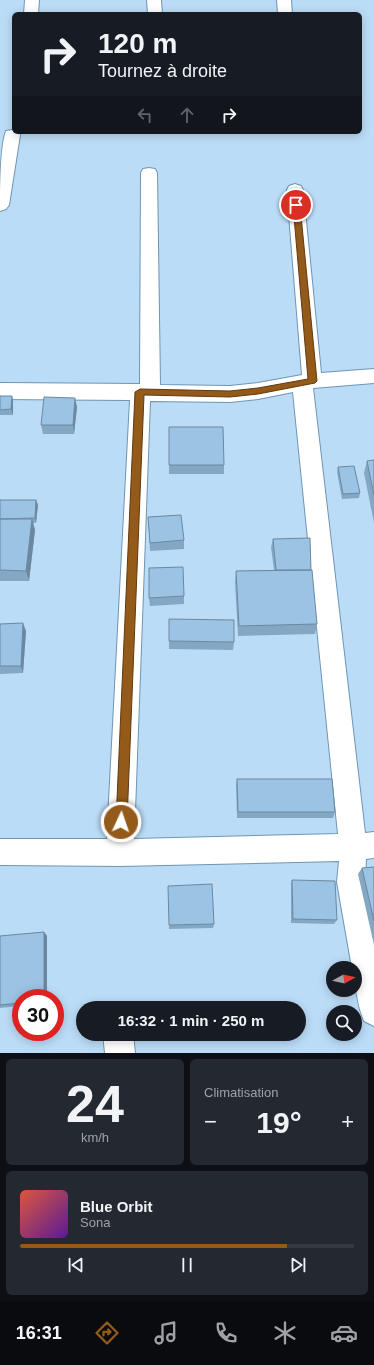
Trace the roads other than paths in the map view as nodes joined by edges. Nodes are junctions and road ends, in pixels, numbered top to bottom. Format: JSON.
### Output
{"nodes":[{"id":1,"x":32,"y":0,"type":"edge"},
{"id":2,"x":154,"y":0,"type":"edge"},
{"id":3,"x":284,"y":0,"type":"edge"},
{"id":4,"x":31,"y":12,"type":"edge"},
{"id":5,"x":155,"y":12,"type":"edge"},
{"id":6,"x":285,"y":12,"type":"edge"},
{"id":7,"x":12,"y":135,"type":"dead end"},
{"id":8,"x":149,"y":173,"type":"dead end"},
{"id":9,"x":295,"y":190,"type":"dead end"},
{"id":10,"x":0,"y":205,"type":"edge"},
{"id":11,"x":374,"y":376,"type":"edge"},
{"id":12,"x":307,"y":382,"type":"junction"},
{"id":13,"x":0,"y":391,"type":"edge"},
{"id":14,"x":145,"y":392,"type":"junction"},
{"id":15,"x":363,"y":846,"type":"edge"},
{"id":16,"x":0,"y":852,"type":"edge"},
{"id":17,"x":120,"y":853,"type":"junction"},
{"id":18,"x":374,"y":1011,"type":"edge"},
{"id":19,"x":119,"y":1041,"type":"edge"},
{"id":20,"x":120,"y":1053,"type":"edge"}],
"edges":[{"from":1,"to":4,"type":"street"},
{"from":2,"to":5,"type":"street"},
{"from":3,"to":6,"type":"street"},
{"from":7,"to":10,"type":"street"},
{"from":8,"to":14,"type":"street"},
{"from":9,"to":12,"type":"street"},
{"from":11,"to":12,"type":"street"},
{"from":12,"to":14,"type":"street"},
{"from":12,"to":15,"type":"street"},
{"from":13,"to":14,"type":"street"},
{"from":14,"to":17,"type":"street"},
{"from":15,"to":17,"type":"street"},
{"from":15,"to":18,"type":"street"},
{"from":16,"to":17,"type":"street"},
{"from":19,"to":20,"type":"street"}]}
